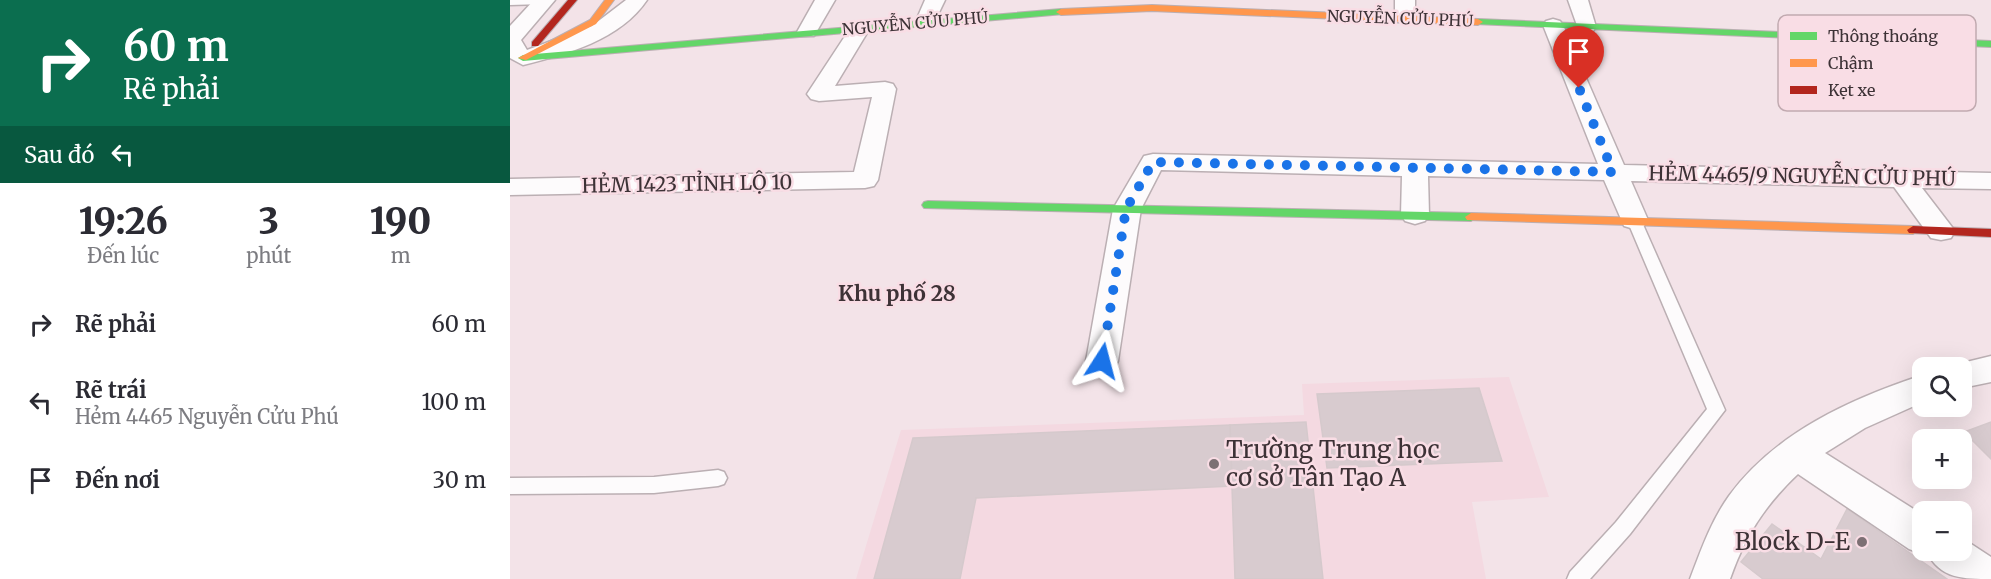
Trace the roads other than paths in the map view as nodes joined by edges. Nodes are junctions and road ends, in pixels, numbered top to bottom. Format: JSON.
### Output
{"nodes":[{"id":1,"x":544,"y":0,"type":"edge"},
{"id":2,"x":573,"y":0,"type":"edge"},
{"id":3,"x":610,"y":0,"type":"edge"},
{"id":4,"x":637,"y":0,"type":"edge"},
{"id":5,"x":825,"y":0,"type":"edge"},
{"id":6,"x":935,"y":0,"type":"edge"},
{"id":7,"x":1578,"y":0,"type":"edge"},
{"id":8,"x":510,"y":2,"type":"edge"},
{"id":9,"x":1154,"y":4,"type":"edge"},
{"id":10,"x":1093,"y":5,"type":"edge"},
{"id":11,"x":1405,"y":9,"type":"edge"},
{"id":12,"x":926,"y":23,"type":"junction"},
{"id":13,"x":1553,"y":25,"type":"junction"},
{"id":14,"x":1586,"y":27,"type":"junction"},
{"id":15,"x":860,"y":28,"type":"junction"},
{"id":16,"x":807,"y":32,"type":"junction"},
{"id":17,"x":1778,"y":35,"type":"edge"},
{"id":18,"x":1976,"y":43,"type":"edge"},
{"id":19,"x":1991,"y":44,"type":"edge"},
{"id":20,"x":517,"y":63,"type":"edge"},
{"id":21,"x":1415,"y":168,"type":"junction"},
{"id":22,"x":1613,"y":172,"type":"junction"},
{"id":23,"x":1902,"y":179,"type":"junction"},
{"id":24,"x":1991,"y":181,"type":"edge"},
{"id":25,"x":510,"y":187,"type":"edge"},
{"id":26,"x":928,"y":205,"type":"dead end"},
{"id":27,"x":1126,"y":209,"type":"junction"},
{"id":28,"x":1415,"y":215,"type":"junction"},
{"id":29,"x":1634,"y":220,"type":"junction"},
{"id":30,"x":1941,"y":231,"type":"junction"},
{"id":31,"x":1991,"y":233,"type":"edge"},
{"id":32,"x":1102,"y":361,"type":"dead end"},
{"id":33,"x":1991,"y":369,"type":"edge"},
{"id":34,"x":1972,"y":373,"type":"edge"},
{"id":35,"x":1912,"y":392,"type":"edge"},
{"id":36,"x":1794,"y":452,"type":"junction"},
{"id":37,"x":718,"y":478,"type":"dead end"},
{"id":38,"x":510,"y":486,"type":"edge"},
{"id":39,"x":1912,"y":529,"type":"edge"},
{"id":40,"x":1963,"y":561,"type":"edge"},
{"id":41,"x":1577,"y":579,"type":"edge"},
{"id":42,"x":1710,"y":579,"type":"edge"},
{"id":43,"x":1990,"y":579,"type":"edge"}],
"edges":[{"from":1,"to":8,"type":"lane"},
{"from":1,"to":20,"type":"street"},
{"from":2,"to":20,"type":"main road"},
{"from":3,"to":20,"type":"main road"},
{"from":4,"to":20,"type":"street"},
{"from":5,"to":16,"type":"street"},
{"from":6,"to":12,"type":"street"},
{"from":7,"to":14,"type":"street"},
{"from":9,"to":10,"type":"main road","name":"NGUYỄN CỬU PHÚ"},
{"from":9,"to":11,"type":"main road","name":"NGUYỄN CỬU PHÚ"},
{"from":10,"to":12,"type":"main road","name":"NGUYỄN CỬU PHÚ"},
{"from":11,"to":13,"type":"main road","name":"NGUYỄN CỬU PHÚ"},
{"from":12,"to":15,"type":"main road","name":"NGUYỄN CỬU PHÚ"},
{"from":13,"to":14,"type":"main road","name":"NGUYỄN CỬU PHÚ"},
{"from":13,"to":22,"type":"street"},
{"from":14,"to":17,"type":"main road","name":"NGUYỄN CỬU PHÚ"},
{"from":15,"to":16,"type":"main road","name":"NGUYỄN CỬU PHÚ"},
{"from":15,"to":25,"type":"street","name":"HẺM 1423 TỈNH LỘ 10"},
{"from":16,"to":20,"type":"main road","name":"NGUYỄN CỬU PHÚ"},
{"from":18,"to":19,"type":"main road","name":"NGUYỄN CỬU PHÚ"},
{"from":21,"to":22,"type":"street","name":"HẺM 4465/9 NGUYỄN CỬU PHÚ"},
{"from":21,"to":27,"type":"street","name":"HẺM 4465/9 NGUYỄN CỬU PHÚ"},
{"from":21,"to":28,"type":"street"},
{"from":22,"to":23,"type":"street","name":"HẺM 4465/9 NGUYỄN CỬU PHÚ"},
{"from":22,"to":29,"type":"street"},
{"from":23,"to":24,"type":"street","name":"HẺM 4465/9 NGUYỄN CỬU PHÚ"},
{"from":23,"to":30,"type":"street"},
{"from":26,"to":27,"type":"main road"},
{"from":27,"to":28,"type":"main road"},
{"from":27,"to":32,"type":"street"},
{"from":28,"to":29,"type":"main road"},
{"from":29,"to":30,"type":"main road"},
{"from":29,"to":41,"type":"lane"},
{"from":30,"to":31,"type":"main road"},
{"from":33,"to":34,"type":"street"},
{"from":35,"to":36,"type":"street"},
{"from":36,"to":39,"type":"street"},
{"from":36,"to":42,"type":"street"},
{"from":37,"to":38,"type":"lane"},
{"from":40,"to":43,"type":"street"}]}
